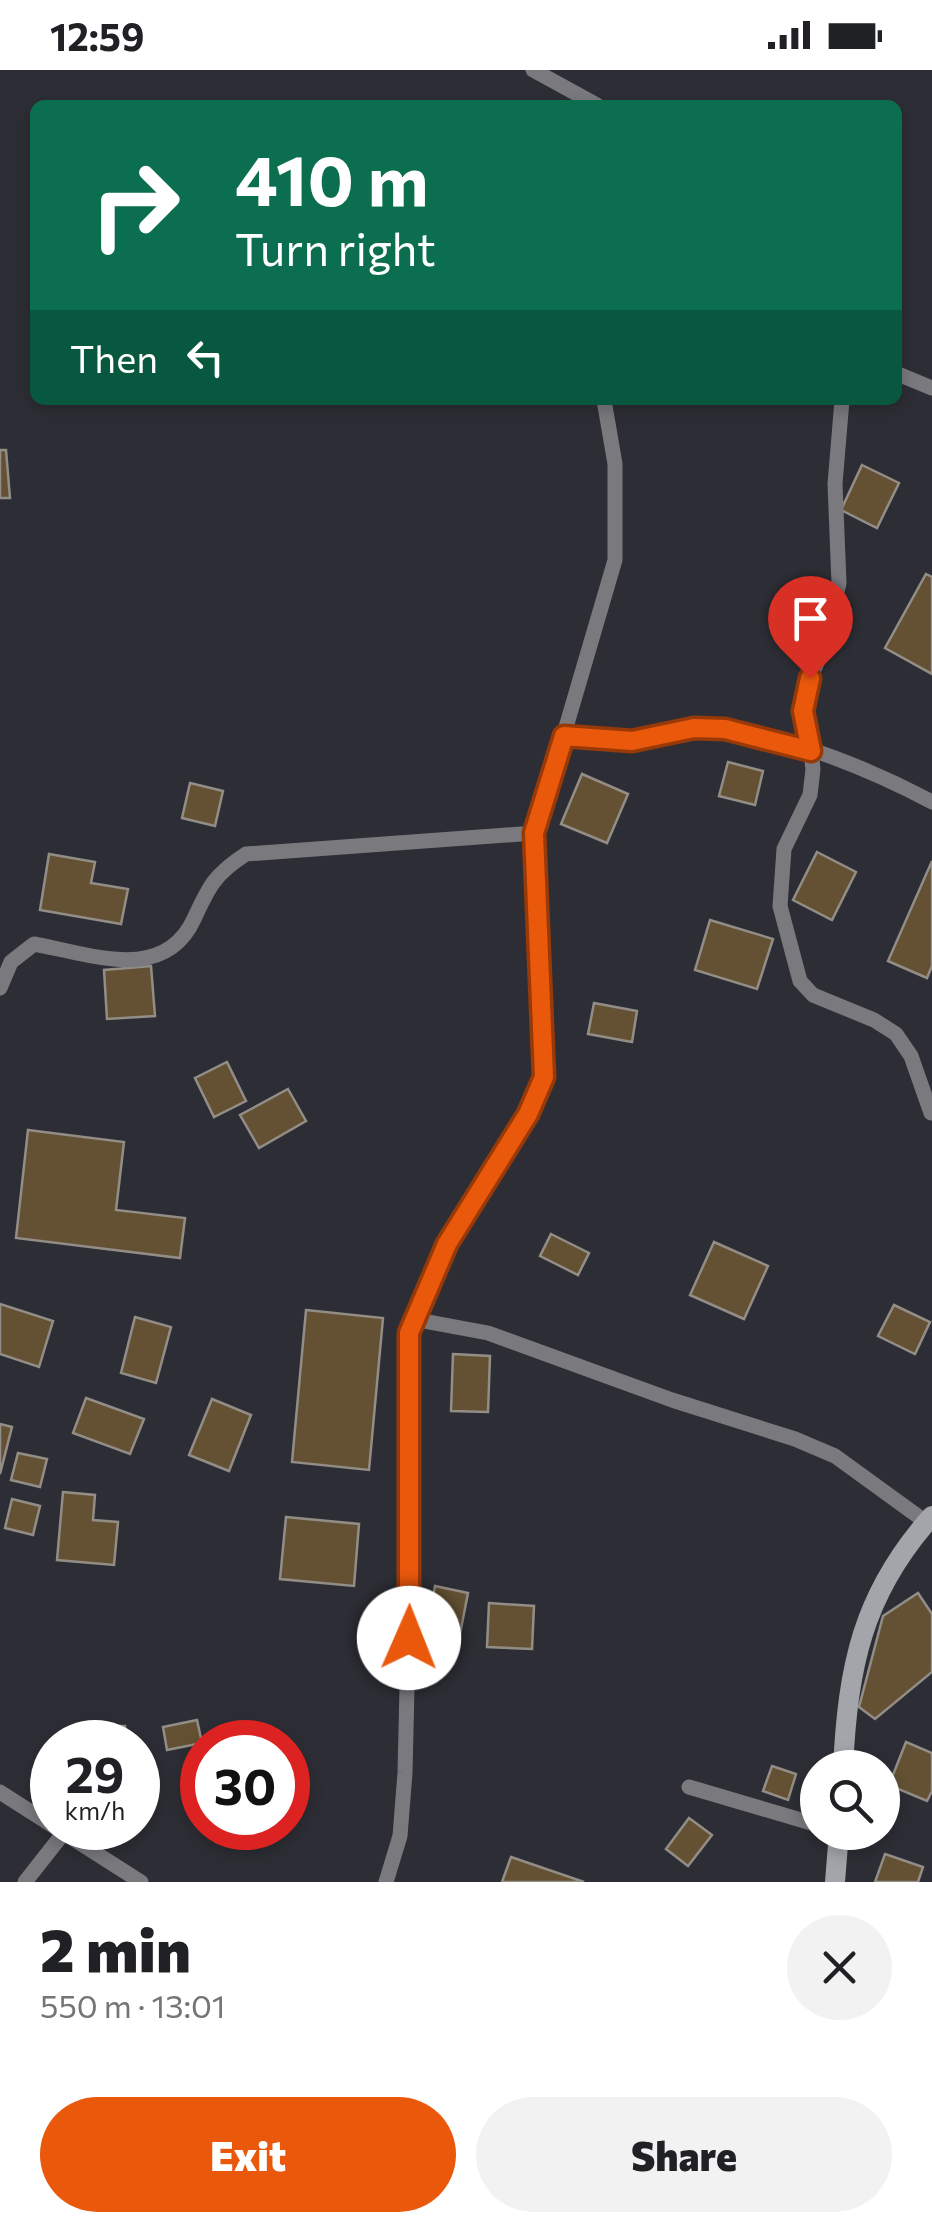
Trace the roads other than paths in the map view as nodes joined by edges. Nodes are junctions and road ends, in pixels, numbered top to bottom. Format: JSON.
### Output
{"nodes":[{"id":1,"x":534,"y":70,"type":"edge"},
{"id":2,"x":588,"y":100,"type":"edge"},
{"id":3,"x":902,"y":376,"type":"edge"},
{"id":4,"x":932,"y":388,"type":"edge"},
{"id":5,"x":605,"y":405,"type":"edge"},
{"id":6,"x":842,"y":405,"type":"edge"},
{"id":7,"x":564,"y":736,"type":"junction"},
{"id":8,"x":811,"y":751,"type":"junction"},
{"id":9,"x":932,"y":802,"type":"edge"},
{"id":10,"x":534,"y":833,"type":"junction"},
{"id":11,"x":0,"y":988,"type":"edge"},
{"id":12,"x":932,"y":1113,"type":"edge"},
{"id":13,"x":418,"y":1320,"type":"junction"},
{"id":14,"x":929,"y":1519,"type":"edge"},
{"id":15,"x":843,"y":1750,"type":"edge"},
{"id":16,"x":689,"y":1787,"type":"dead end"},
{"id":17,"x":0,"y":1792,"type":"edge"},
{"id":18,"x":30,"y":1813,"type":"edge"},
{"id":19,"x":800,"y":1820,"type":"edge"},
{"id":20,"x":50,"y":1850,"type":"edge"},
{"id":21,"x":87,"y":1850,"type":"edge"},
{"id":22,"x":838,"y":1850,"type":"edge"},
{"id":23,"x":24,"y":1882,"type":"edge"},
{"id":24,"x":140,"y":1882,"type":"edge"},
{"id":25,"x":386,"y":1882,"type":"edge"},
{"id":26,"x":835,"y":1882,"type":"edge"}],
"edges":[{"from":1,"to":2,"type":"street"},
{"from":3,"to":4,"type":"street"},
{"from":5,"to":7,"type":"street"},
{"from":6,"to":8,"type":"street"},
{"from":7,"to":8,"type":"street"},
{"from":7,"to":10,"type":"street"},
{"from":8,"to":9,"type":"street"},
{"from":8,"to":12,"type":"street"},
{"from":10,"to":11,"type":"street"},
{"from":10,"to":13,"type":"street"},
{"from":13,"to":14,"type":"street"},
{"from":13,"to":25,"type":"street"},
{"from":14,"to":15,"type":"main road"},
{"from":16,"to":19,"type":"street"},
{"from":17,"to":18,"type":"street"},
{"from":20,"to":23,"type":"street"},
{"from":21,"to":24,"type":"street"},
{"from":22,"to":26,"type":"main road"}]}
